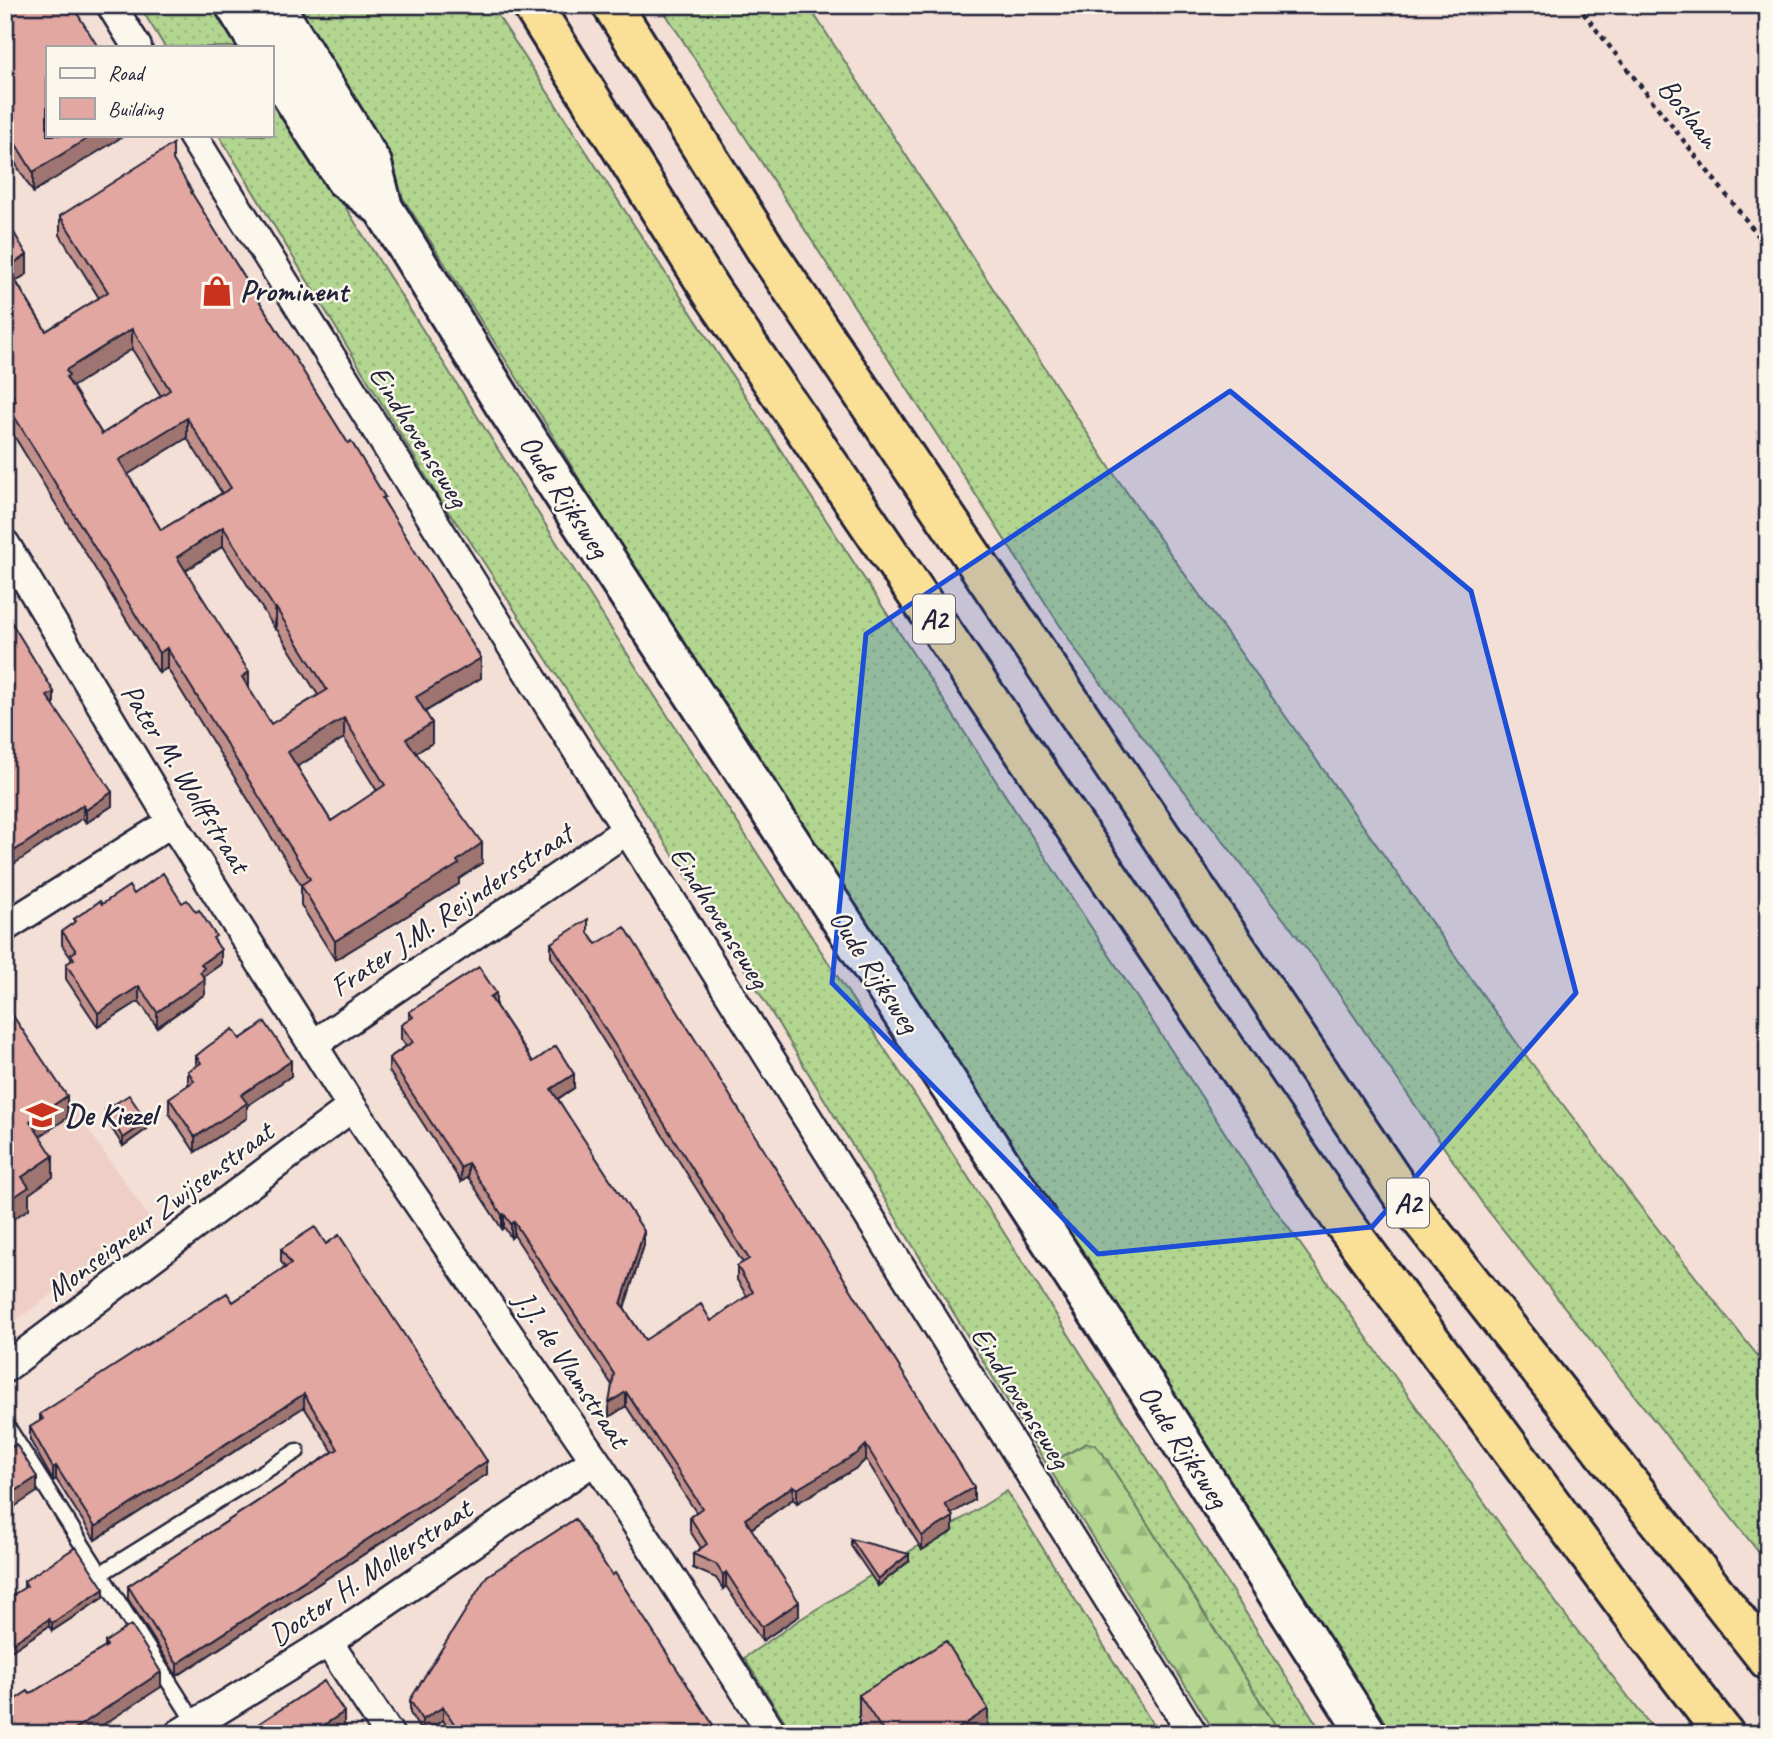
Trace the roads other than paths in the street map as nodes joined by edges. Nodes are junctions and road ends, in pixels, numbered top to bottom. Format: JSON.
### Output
{"nodes":[{"id":1,"x":111,"y":5,"type":"edge"},
{"id":2,"x":235,"y":5,"type":"edge"},
{"id":3,"x":274,"y":5,"type":"edge"},
{"id":4,"x":532,"y":5,"type":"edge"},
{"id":5,"x":612,"y":5,"type":"edge"},
{"id":6,"x":136,"y":46,"type":"edge"},
{"id":7,"x":260,"y":46,"type":"edge"},
{"id":8,"x":273,"y":66,"type":"edge"},
{"id":9,"x":193,"y":136,"type":"edge"},
{"id":10,"x":383,"y":208,"type":"junction"},
{"id":11,"x":5,"y":544,"type":"edge"},
{"id":12,"x":172,"y":822,"type":"junction"},
{"id":13,"x":627,"y":831,"type":"junction"},
{"id":14,"x":5,"y":927,"type":"edge"},
{"id":15,"x":314,"y":1044,"type":"junction"},
{"id":16,"x":352,"y":1107,"type":"junction"},
{"id":17,"x":5,"y":1368,"type":"edge"},
{"id":18,"x":5,"y":1423,"type":"edge"},
{"id":19,"x":297,"y":1451,"type":"dead end"},
{"id":20,"x":595,"y":1460,"type":"junction"},
{"id":21,"x":100,"y":1574,"type":"junction"},
{"id":22,"x":328,"y":1642,"type":"junction"},
{"id":23,"x":1768,"y":1660,"type":"edge"},
{"id":24,"x":187,"y":1728,"type":"edge"},
{"id":25,"x":389,"y":1734,"type":"edge"},
{"id":26,"x":773,"y":1734,"type":"edge"},
{"id":27,"x":1192,"y":1734,"type":"edge"},
{"id":28,"x":1367,"y":1734,"type":"edge"},
{"id":29,"x":1724,"y":1734,"type":"edge"}],
"edges":[{"from":1,"to":6,"type":"street"},
{"from":2,"to":7,"type":"main road"},
{"from":3,"to":10,"type":"main road","name":"Oude Rijksweg"},
{"from":4,"to":29,"type":"highway","number":"A2"},
{"from":5,"to":23,"type":"highway","number":"A2"},
{"from":8,"to":10,"type":"main road","name":"Oude Rijksweg"},
{"from":9,"to":13,"type":"street","name":"Eindhovenseweg"},
{"from":10,"to":28,"type":"main road","name":"Oude Rijksweg"},
{"from":11,"to":12,"type":"street","name":"Pater M. Wolffstraat"},
{"from":12,"to":14,"type":"street"},
{"from":12,"to":15,"type":"street","name":"Pater M. Wolffstraat"},
{"from":13,"to":15,"type":"street","name":"Frater J.M. Reijndersstraat"},
{"from":13,"to":27,"type":"street","name":"Eindhovenseweg"},
{"from":15,"to":16,"type":"street","name":"J.J. de Vlamstraat"},
{"from":16,"to":17,"type":"street","name":"Monseigneur Zwijsenstraat"},
{"from":16,"to":20,"type":"street","name":"J.J. de Vlamstraat"},
{"from":18,"to":21,"type":"lane"},
{"from":19,"to":21,"type":"lane"},
{"from":20,"to":22,"type":"street","name":"Doctor H. Mollerstraat"},
{"from":20,"to":26,"type":"street","name":"J.J. de Vlamstraat"},
{"from":21,"to":24,"type":"lane"},
{"from":22,"to":24,"type":"street","name":"Doctor H. Mollerstraat"},
{"from":22,"to":25,"type":"street"}]}
